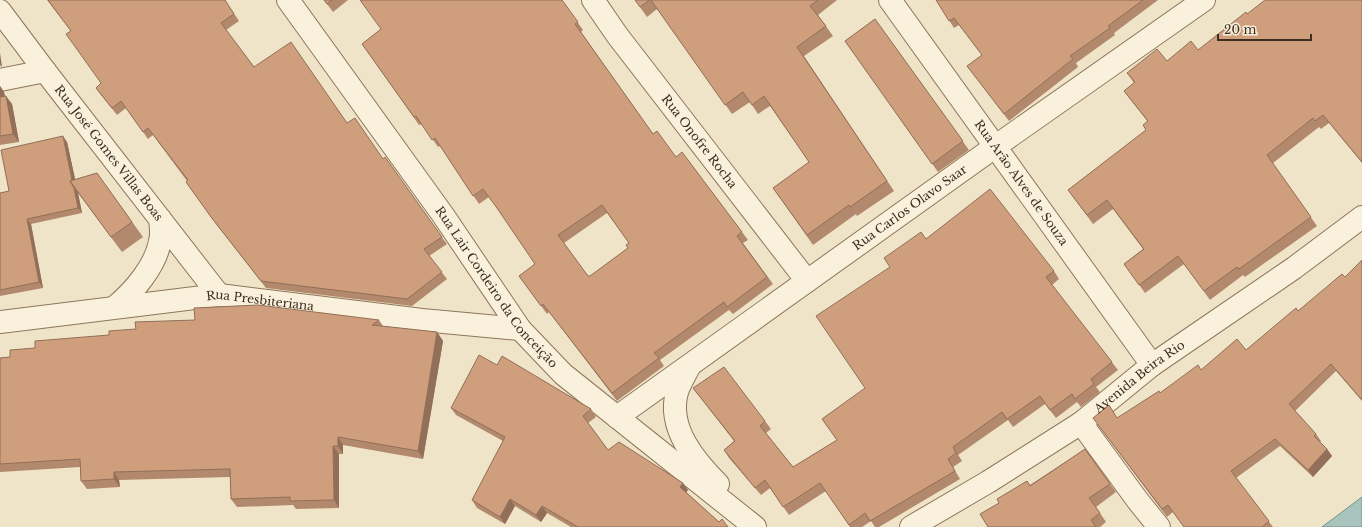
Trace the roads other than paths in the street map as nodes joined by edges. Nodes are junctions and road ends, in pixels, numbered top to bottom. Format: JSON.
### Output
{"nodes":[{"id":1,"x":288,"y":0,"type":"edge"},
{"id":2,"x":593,"y":0,"type":"edge"},
{"id":3,"x":890,"y":0,"type":"edge"},
{"id":4,"x":1204,"y":0,"type":"edge"},
{"id":5,"x":0,"y":11,"type":"edge"},
{"id":6,"x":45,"y":71,"type":"junction"},
{"id":7,"x":0,"y":80,"type":"edge"},
{"id":8,"x":996,"y":146,"type":"junction"},
{"id":9,"x":1362,"y":217,"type":"edge"},
{"id":10,"x":160,"y":220,"type":"junction"},
{"id":11,"x":807,"y":281,"type":"junction"},
{"id":12,"x":220,"y":295,"type":"junction"},
{"id":13,"x":115,"y":307,"type":"junction"},
{"id":14,"x":0,"y":322,"type":"edge"},
{"id":15,"x":520,"y":329,"type":"junction"},
{"id":16,"x":1152,"y":365,"type":"junction"},
{"id":17,"x":690,"y":366,"type":"junction"},
{"id":18,"x":617,"y":417,"type":"junction"},
{"id":19,"x":1080,"y":423,"type":"junction"},
{"id":20,"x":755,"y":527,"type":"edge"},
{"id":21,"x":760,"y":527,"type":"edge"},
{"id":22,"x":911,"y":527,"type":"edge"},
{"id":23,"x":1160,"y":527,"type":"edge"}],
"edges":[{"from":1,"to":15,"type":"street","name":"Rua Lair Cordeiro da Conceição"},
{"from":2,"to":11,"type":"street","name":"Rua Onofre Rocha"},
{"from":3,"to":8,"type":"street","name":"Rua Arão Alves de Souza"},
{"from":4,"to":8,"type":"street","name":"Rua Carlos Olavo Saar"},
{"from":5,"to":6,"type":"street","name":"Rua José Gomes Villas Boas"},
{"from":6,"to":7,"type":"street"},
{"from":6,"to":10,"type":"street","name":"Rua José Gomes Villas Boas"},
{"from":8,"to":11,"type":"street","name":"Rua Carlos Olavo Saar"},
{"from":8,"to":16,"type":"street","name":"Rua Arão Alves de Souza"},
{"from":9,"to":16,"type":"street","name":"Avenida Beira Rio"},
{"from":10,"to":12,"type":"street","name":"Rua José Gomes Villas Boas"},
{"from":10,"to":13,"type":"street"},
{"from":11,"to":17,"type":"street","name":"Rua Carlos Olavo Saar"},
{"from":12,"to":13,"type":"street","name":"Rua Presbiteriana"},
{"from":12,"to":15,"type":"street","name":"Rua Presbiteriana"},
{"from":13,"to":14,"type":"street","name":"Rua Presbiteriana"},
{"from":15,"to":18,"type":"street","name":"Rua Lair Cordeiro da Conceição"},
{"from":16,"to":19,"type":"street","name":"Avenida Beira Rio"},
{"from":17,"to":18,"type":"street","name":"Rua Carlos Olavo Saar"},
{"from":17,"to":21,"type":"street"},
{"from":18,"to":20,"type":"street","name":"Rua Lair Cordeiro da Conceição"},
{"from":19,"to":22,"type":"street","name":"Avenida Beira Rio"},
{"from":19,"to":23,"type":"street"}]}
